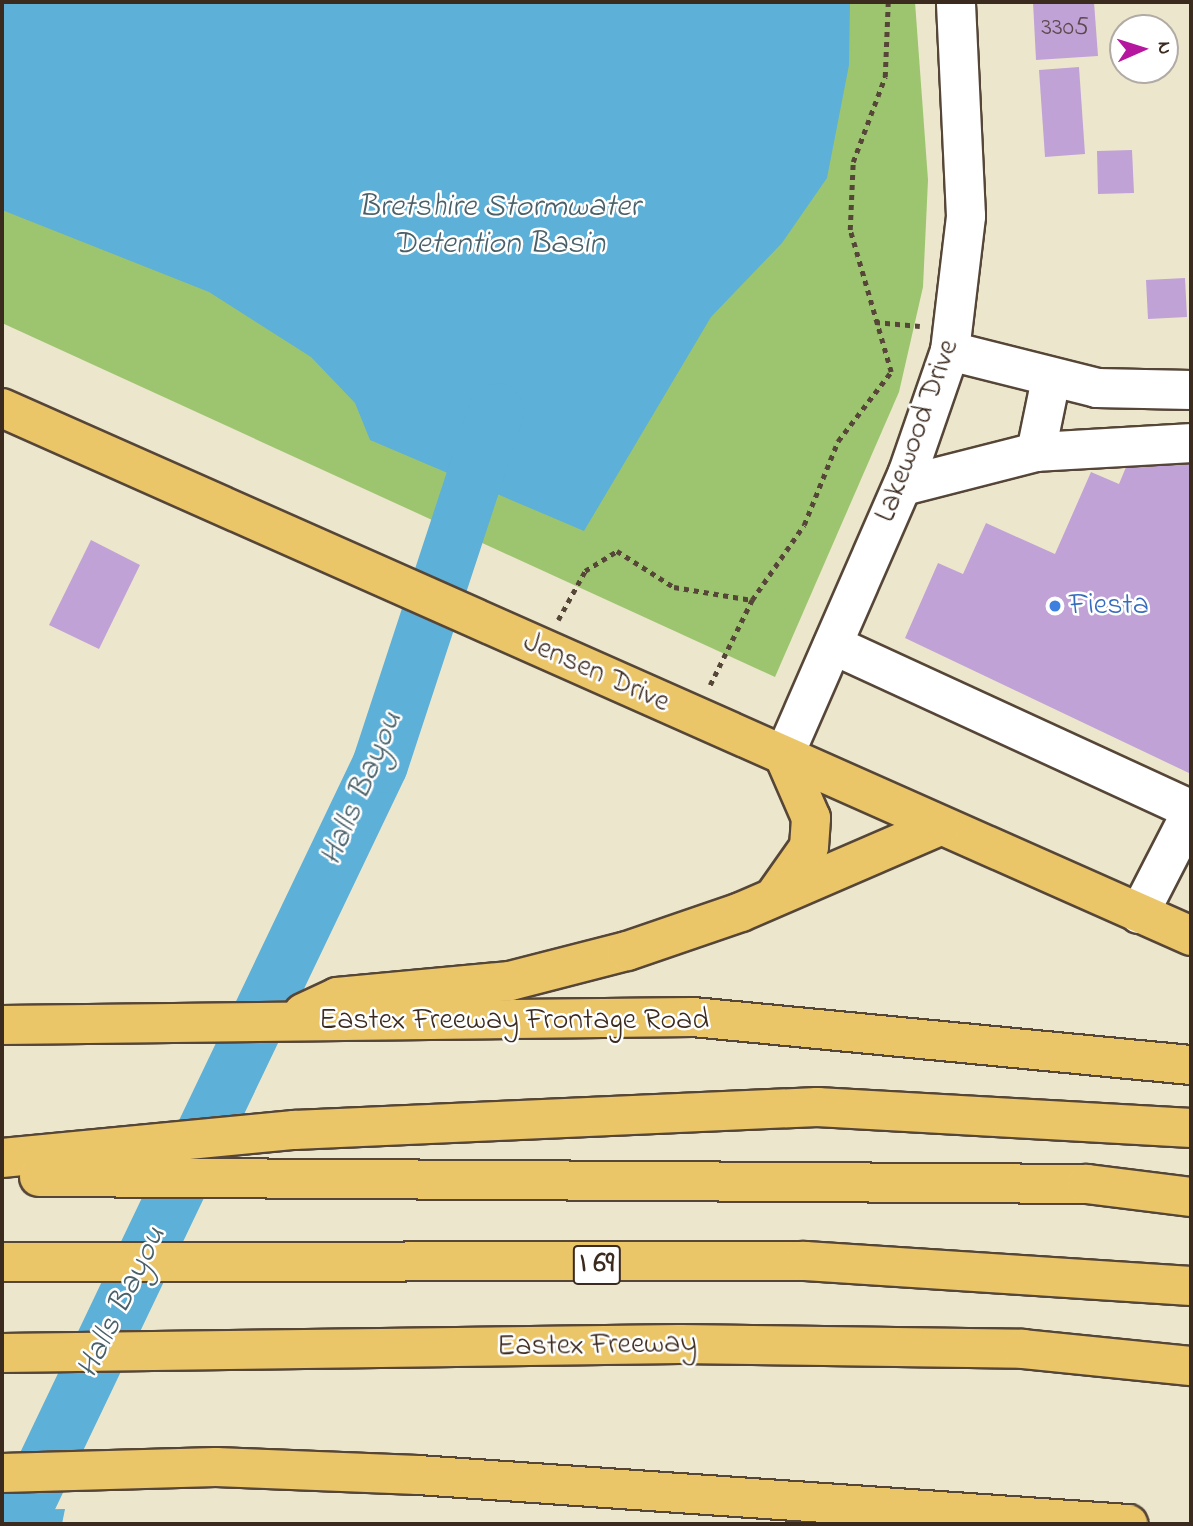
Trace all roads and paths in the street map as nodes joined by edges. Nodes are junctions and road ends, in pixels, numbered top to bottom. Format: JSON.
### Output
{"nodes":[{"id":1,"x":888,"y":2,"type":"edge"},
{"id":2,"x":956,"y":2,"type":"edge"},
{"id":3,"x":950,"y":351,"type":"junction"},
{"id":4,"x":1051,"y":379,"type":"junction"},
{"id":5,"x":1191,"y":390,"type":"edge"},
{"id":6,"x":2,"y":408,"type":"edge"},
{"id":7,"x":1191,"y":443,"type":"edge"},
{"id":8,"x":1036,"y":452,"type":"junction"},
{"id":9,"x":903,"y":485,"type":"junction"},
{"id":10,"x":752,"y":600,"type":"junction"},
{"id":11,"x":535,"y":645,"type":"junction"},
{"id":12,"x":833,"y":645,"type":"junction"},
{"id":13,"x":698,"y":718,"type":"junction"},
{"id":14,"x":784,"y":756,"type":"junction"},
{"id":15,"x":1191,"y":811,"type":"edge"},
{"id":16,"x":940,"y":825,"type":"junction"},
{"id":17,"x":774,"y":896,"type":"junction"},
{"id":18,"x":1139,"y":914,"type":"junction"},
{"id":19,"x":1191,"y":936,"type":"edge"},
{"id":20,"x":508,"y":998,"type":"junction"},
{"id":21,"x":13,"y":1024,"type":"edge"},
{"id":22,"x":1191,"y":1065,"type":"edge"},
{"id":23,"x":1191,"y":1128,"type":"edge"},
{"id":24,"x":2,"y":1158,"type":"edge"},
{"id":25,"x":2,"y":1177,"type":"edge"},
{"id":26,"x":1191,"y":1197,"type":"edge"},
{"id":27,"x":2,"y":1262,"type":"edge"},
{"id":28,"x":1191,"y":1286,"type":"edge"},
{"id":29,"x":2,"y":1353,"type":"edge"},
{"id":30,"x":1191,"y":1366,"type":"edge"},
{"id":31,"x":2,"y":1473,"type":"edge"},
{"id":32,"x":872,"y":1515,"type":"edge"},
{"id":33,"x":1128,"y":1524,"type":"edge"}],
"edges":[{"from":1,"to":10,"type":"path"},
{"from":2,"to":3,"type":"street","name":"Lakewood Drive"},
{"from":3,"to":4,"type":"street"},
{"from":3,"to":9,"type":"street","name":"Lakewood Drive"},
{"from":4,"to":5,"type":"street"},
{"from":4,"to":8,"type":"street"},
{"from":6,"to":11,"type":"main road","name":"Jensen Drive"},
{"from":7,"to":8,"type":"street"},
{"from":8,"to":9,"type":"street"},
{"from":9,"to":12,"type":"street","name":"Lakewood Drive"},
{"from":10,"to":11,"type":"path"},
{"from":10,"to":13,"type":"path"},
{"from":11,"to":13,"type":"main road","name":"Jensen Drive"},
{"from":12,"to":14,"type":"street","name":"Lakewood Drive"},
{"from":12,"to":15,"type":"street"},
{"from":13,"to":14,"type":"main road","name":"Jensen Drive"},
{"from":14,"to":16,"type":"main road","name":"Jensen Drive"},
{"from":14,"to":17,"type":"main road"},
{"from":15,"to":18,"type":"street"},
{"from":16,"to":17,"type":"main road"},
{"from":16,"to":18,"type":"main road","name":"Jensen Drive"},
{"from":17,"to":20,"type":"main road"},
{"from":18,"to":19,"type":"main road","name":"Jensen Drive"},
{"from":20,"to":21,"type":"main road","name":"Eastex Freeway Frontage Road"},
{"from":20,"to":22,"type":"main road","name":"Eastex Freeway Frontage Road"},
{"from":23,"to":24,"type":"main road"},
{"from":25,"to":26,"type":"main road"},
{"from":27,"to":28,"type":"main road","number":"I 69"},
{"from":29,"to":30,"type":"main road","name":"Eastex Freeway"},
{"from":31,"to":32,"type":"main road"},
{"from":32,"to":33,"type":"main road"}]}
